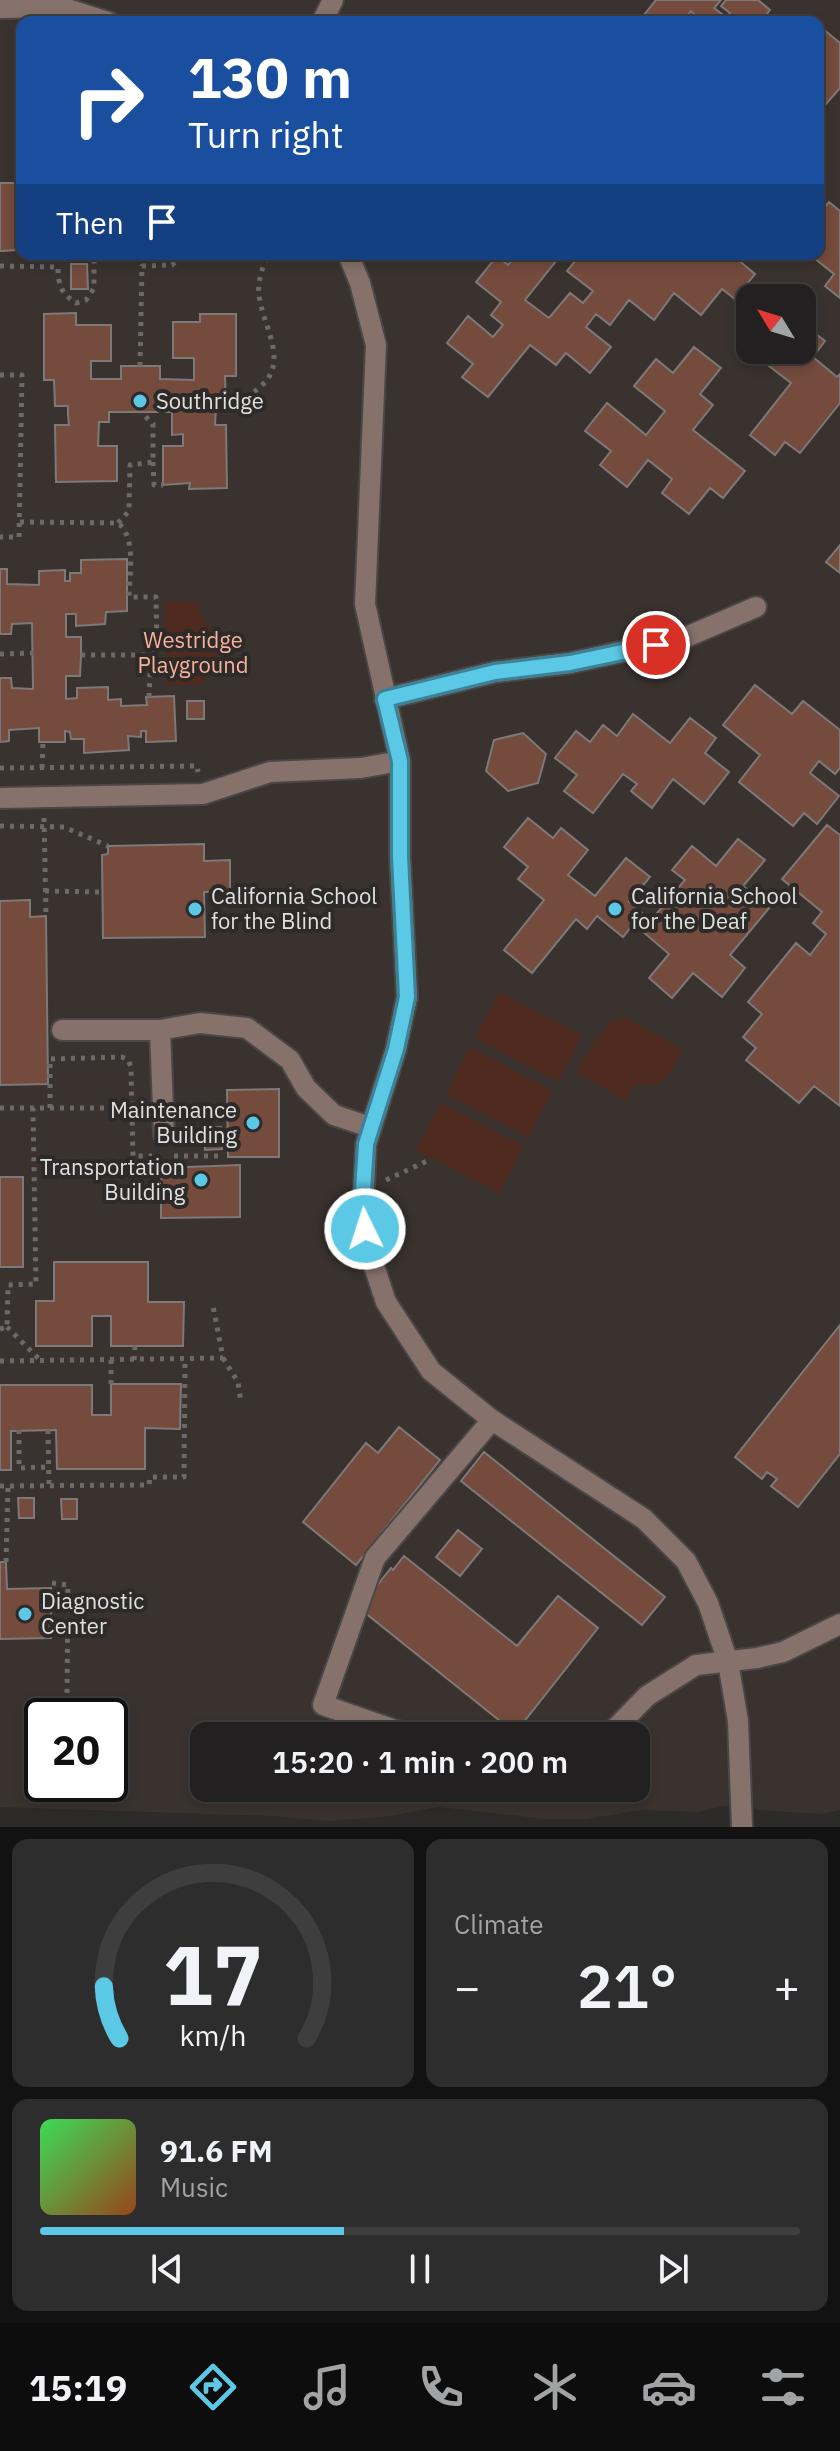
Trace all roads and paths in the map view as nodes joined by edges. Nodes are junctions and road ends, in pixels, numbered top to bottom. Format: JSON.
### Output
{"nodes":[{"id":1,"x":0,"y":8,"type":"edge"},
{"id":2,"x":89,"y":16,"type":"edge"},
{"id":3,"x":94,"y":260,"type":"edge"},
{"id":4,"x":177,"y":260,"type":"edge"},
{"id":5,"x":267,"y":260,"type":"edge"},
{"id":6,"x":350,"y":260,"type":"edge"},
{"id":7,"x":0,"y":266,"type":"edge"},
{"id":8,"x":140,"y":366,"type":"dead end"},
{"id":9,"x":0,"y":375,"type":"edge"},
{"id":10,"x":226,"y":401,"type":"dead end"},
{"id":11,"x":141,"y":412,"type":"dead end"},
{"id":12,"x":153,"y":462,"type":"junction"},
{"id":13,"x":163,"y":485,"type":"dead end"},
{"id":14,"x":20,"y":522,"type":"junction"},
{"id":15,"x":118,"y":523,"type":"junction"},
{"id":16,"x":0,"y":537,"type":"edge"},
{"id":17,"x":756,"y":607,"type":"dead end"},
{"id":18,"x":33,"y":653,"type":"dead end"},
{"id":19,"x":0,"y":654,"type":"edge"},
{"id":20,"x":81,"y":655,"type":"dead end"},
{"id":21,"x":151,"y":655,"type":"junction"},
{"id":22,"x":149,"y":697,"type":"dead end"},
{"id":23,"x":385,"y":699,"type":"junction"},
{"id":24,"x":43,"y":741,"type":"dead end"},
{"id":25,"x":400,"y":761,"type":"junction"},
{"id":26,"x":42,"y":767,"type":"junction"},
{"id":27,"x":0,"y":768,"type":"edge"},
{"id":28,"x":203,"y":794,"type":"junction"},
{"id":29,"x":44,"y":797,"type":"junction"},
{"id":30,"x":0,"y":798,"type":"edge"},
{"id":31,"x":0,"y":826,"type":"edge"},
{"id":32,"x":44,"y":826,"type":"junction"},
{"id":33,"x":108,"y":846,"type":"dead end"},
{"id":34,"x":45,"y":891,"type":"junction"},
{"id":35,"x":102,"y":892,"type":"dead end"},
{"id":36,"x":46,"y":916,"type":"dead end"},
{"id":37,"x":62,"y":1030,"type":"dead end"},
{"id":38,"x":160,"y":1030,"type":"junction"},
{"id":39,"x":0,"y":1108,"type":"edge"},
{"id":40,"x":33,"y":1108,"type":"junction"},
{"id":41,"x":50,"y":1108,"type":"junction"},
{"id":42,"x":132,"y":1108,"type":"junction"},
{"id":43,"x":370,"y":1127,"type":"junction"},
{"id":44,"x":164,"y":1135,"type":"dead end"},
{"id":45,"x":133,"y":1156,"type":"dead end"},
{"id":46,"x":427,"y":1161,"type":"dead end"},
{"id":47,"x":363,"y":1191,"type":"junction"},
{"id":48,"x":213,"y":1306,"type":"dead end"},
{"id":49,"x":4,"y":1328,"type":"edge"},
{"id":50,"x":135,"y":1346,"type":"dead end"},
{"id":51,"x":223,"y":1358,"type":"junction"},
{"id":52,"x":111,"y":1360,"type":"junction"},
{"id":53,"x":134,"y":1360,"type":"junction"},
{"id":54,"x":185,"y":1360,"type":"junction"},
{"id":55,"x":0,"y":1361,"type":"edge"},
{"id":56,"x":41,"y":1361,"type":"junction"},
{"id":57,"x":111,"y":1384,"type":"dead end"},
{"id":58,"x":241,"y":1403,"type":"dead end"},
{"id":59,"x":492,"y":1420,"type":"junction"},
{"id":60,"x":19,"y":1430,"type":"dead end"},
{"id":61,"x":48,"y":1430,"type":"dead end"},
{"id":62,"x":49,"y":1467,"type":"junction"},
{"id":63,"x":0,"y":1486,"type":"edge"},
{"id":64,"x":8,"y":1486,"type":"junction"},
{"id":65,"x":49,"y":1486,"type":"junction"},
{"id":66,"x":6,"y":1562,"type":"dead end"},
{"id":67,"x":52,"y":1583,"type":"dead end"},
{"id":68,"x":840,"y":1624,"type":"edge"},
{"id":69,"x":728,"y":1662,"type":"junction"},
{"id":70,"x":67,"y":1693,"type":"dead end"},
{"id":71,"x":372,"y":1722,"type":"edge"},
{"id":72,"x":622,"y":1722,"type":"edge"},
{"id":73,"x":742,"y":1827,"type":"edge"}],
"edges":[{"from":1,"to":2,"type":"lane"},
{"from":3,"to":7,"type":"path"},
{"from":4,"to":8,"type":"path"},
{"from":5,"to":10,"type":"path"},
{"from":6,"to":23,"type":"lane"},
{"from":9,"to":14,"type":"path"},
{"from":11,"to":12,"type":"path"},
{"from":12,"to":13,"type":"path"},
{"from":12,"to":15,"type":"path"},
{"from":14,"to":15,"type":"path"},
{"from":14,"to":16,"type":"path"},
{"from":15,"to":21,"type":"path"},
{"from":17,"to":23,"type":"lane"},
{"from":18,"to":19,"type":"path"},
{"from":20,"to":21,"type":"path"},
{"from":21,"to":22,"type":"path"},
{"from":23,"to":25,"type":"lane"},
{"from":24,"to":26,"type":"path"},
{"from":25,"to":28,"type":"lane"},
{"from":25,"to":43,"type":"lane"},
{"from":26,"to":27,"type":"path"},
{"from":26,"to":28,"type":"path"},
{"from":26,"to":29,"type":"path"},
{"from":28,"to":29,"type":"lane"},
{"from":29,"to":30,"type":"lane"},
{"from":29,"to":32,"type":"path"},
{"from":31,"to":32,"type":"path"},
{"from":32,"to":33,"type":"path"},
{"from":32,"to":34,"type":"path"},
{"from":34,"to":35,"type":"path"},
{"from":34,"to":36,"type":"path"},
{"from":37,"to":38,"type":"lane"},
{"from":38,"to":43,"type":"lane"},
{"from":38,"to":44,"type":"lane"},
{"from":39,"to":40,"type":"path"},
{"from":40,"to":41,"type":"path"},
{"from":40,"to":49,"type":"path"},
{"from":41,"to":42,"type":"path"},
{"from":41,"to":42,"type":"path"},
{"from":42,"to":45,"type":"path"},
{"from":43,"to":47,"type":"lane"},
{"from":46,"to":47,"type":"path"},
{"from":47,"to":59,"type":"lane"},
{"from":48,"to":51,"type":"path"},
{"from":49,"to":56,"type":"path"},
{"from":50,"to":53,"type":"path"},
{"from":51,"to":54,"type":"path"},
{"from":51,"to":58,"type":"path"},
{"from":52,"to":53,"type":"path"},
{"from":52,"to":56,"type":"path"},
{"from":52,"to":57,"type":"path"},
{"from":53,"to":54,"type":"path"},
{"from":54,"to":65,"type":"path"},
{"from":55,"to":56,"type":"path"},
{"from":59,"to":69,"type":"lane"},
{"from":59,"to":71,"type":"lane"},
{"from":60,"to":62,"type":"path"},
{"from":61,"to":62,"type":"path"},
{"from":62,"to":65,"type":"path"},
{"from":63,"to":64,"type":"path"},
{"from":64,"to":65,"type":"path"},
{"from":64,"to":66,"type":"path"},
{"from":67,"to":70,"type":"path"},
{"from":68,"to":69,"type":"lane"},
{"from":69,"to":72,"type":"lane"},
{"from":69,"to":73,"type":"lane"}]}
